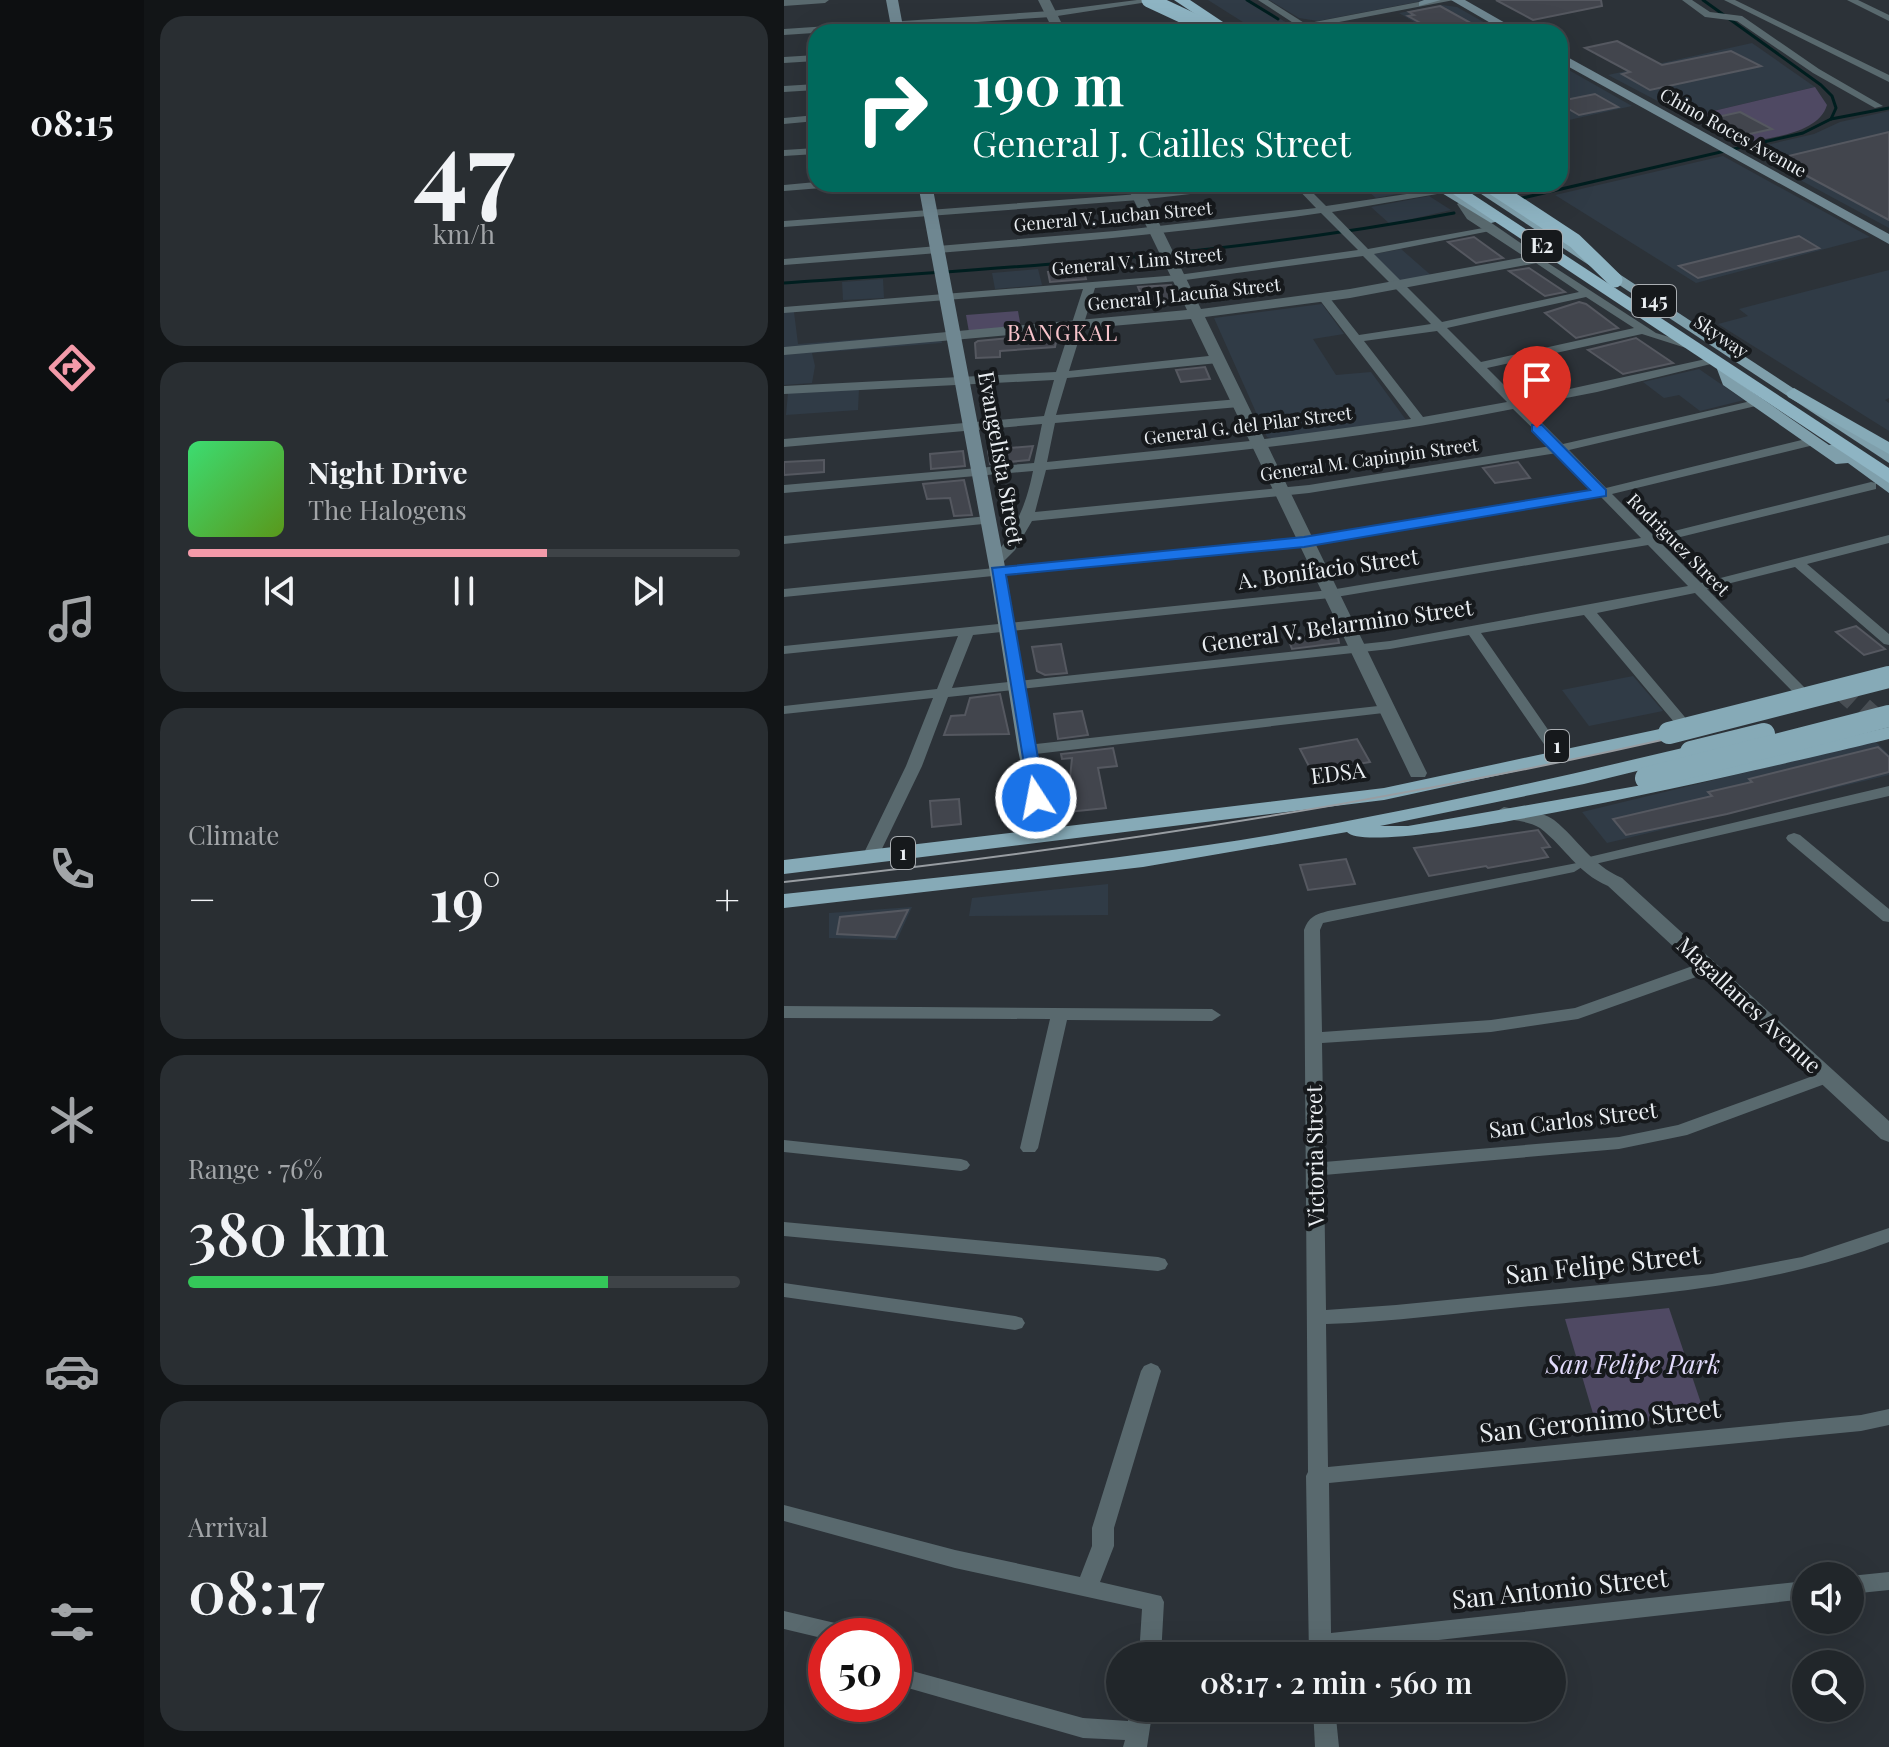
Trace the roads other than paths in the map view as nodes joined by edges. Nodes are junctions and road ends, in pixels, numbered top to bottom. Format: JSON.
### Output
{"nodes":[{"id":1,"x":825,"y":0,"type":"edge"},
{"id":2,"x":892,"y":0,"type":"edge"},
{"id":3,"x":1044,"y":0,"type":"edge"},
{"id":4,"x":1149,"y":0,"type":"edge"},
{"id":5,"x":1157,"y":0,"type":"edge"},
{"id":6,"x":1165,"y":0,"type":"edge"},
{"id":7,"x":1262,"y":0,"type":"edge"},
{"id":8,"x":1448,"y":0,"type":"edge"},
{"id":9,"x":1457,"y":0,"type":"edge"},
{"id":10,"x":1686,"y":0,"type":"edge"},
{"id":11,"x":1728,"y":0,"type":"edge"},
{"id":12,"x":1851,"y":0,"type":"edge"},
{"id":13,"x":1429,"y":2,"type":"edge"},
{"id":14,"x":784,"y":3,"type":"edge"},
{"id":15,"x":1190,"y":3,"type":"edge"},
{"id":16,"x":1051,"y":14,"type":"junction"},
{"id":17,"x":1889,"y":18,"type":"edge"},
{"id":18,"x":896,"y":24,"type":"edge"},
{"id":19,"x":941,"y":24,"type":"edge"},
{"id":20,"x":1056,"y":24,"type":"edge"},
{"id":21,"x":1190,"y":24,"type":"edge"},
{"id":22,"x":1196,"y":24,"type":"edge"},
{"id":23,"x":1199,"y":24,"type":"edge"},
{"id":24,"x":1222,"y":24,"type":"edge"},
{"id":25,"x":1301,"y":24,"type":"edge"},
{"id":26,"x":1314,"y":24,"type":"edge"},
{"id":27,"x":1500,"y":24,"type":"edge"},
{"id":28,"x":808,"y":31,"type":"edge"},
{"id":29,"x":784,"y":32,"type":"edge"},
{"id":30,"x":808,"y":58,"type":"edge"},
{"id":31,"x":784,"y":60,"type":"edge"},
{"id":32,"x":1568,"y":61,"type":"edge"},
{"id":33,"x":1888,"y":82,"type":"edge"},
{"id":34,"x":808,"y":88,"type":"edge"},
{"id":35,"x":784,"y":89,"type":"edge"},
{"id":36,"x":1853,"y":92,"type":"junction"},
{"id":37,"x":1878,"y":106,"type":"dead end"},
{"id":38,"x":808,"y":119,"type":"edge"},
{"id":39,"x":784,"y":121,"type":"edge"},
{"id":40,"x":808,"y":152,"type":"edge"},
{"id":41,"x":784,"y":153,"type":"edge"},
{"id":42,"x":808,"y":186,"type":"edge"},
{"id":43,"x":784,"y":188,"type":"edge"},
{"id":44,"x":926,"y":192,"type":"edge"},
{"id":45,"x":1126,"y":192,"type":"edge"},
{"id":46,"x":1136,"y":192,"type":"edge"},
{"id":47,"x":1306,"y":192,"type":"edge"},
{"id":48,"x":1413,"y":192,"type":"edge"},
{"id":49,"x":1449,"y":192,"type":"edge"},
{"id":50,"x":1450,"y":192,"type":"edge"},
{"id":51,"x":1478,"y":192,"type":"edge"},
{"id":52,"x":1485,"y":192,"type":"edge"},
{"id":53,"x":1499,"y":192,"type":"edge"},
{"id":54,"x":1464,"y":204,"type":"junction"},
{"id":55,"x":1324,"y":211,"type":"junction"},
{"id":56,"x":930,"y":212,"type":"junction"},
{"id":57,"x":784,"y":224,"type":"edge"},
{"id":58,"x":1490,"y":228,"type":"junction"},
{"id":59,"x":1156,"y":233,"type":"junction"},
{"id":60,"x":1889,"y":240,"type":"edge"},
{"id":61,"x":938,"y":250,"type":"junction"},
{"id":62,"x":1363,"y":253,"type":"junction"},
{"id":63,"x":1537,"y":259,"type":"junction"},
{"id":64,"x":784,"y":262,"type":"edge"},
{"id":65,"x":1171,"y":264,"type":"junction"},
{"id":66,"x":1615,"y":280,"type":"junction"},
{"id":67,"x":1090,"y":285,"type":"junction"},
{"id":68,"x":1399,"y":288,"type":"junction"},
{"id":69,"x":1588,"y":293,"type":"junction"},
{"id":70,"x":947,"y":296,"type":"junction"},
{"id":71,"x":1325,"y":299,"type":"junction"},
{"id":72,"x":784,"y":310,"type":"edge"},
{"id":73,"x":1196,"y":317,"type":"junction"},
{"id":74,"x":1076,"y":327,"type":"junction"},
{"id":75,"x":1437,"y":327,"type":"junction"},
{"id":76,"x":1643,"y":330,"type":"junction"},
{"id":77,"x":955,"y":338,"type":"junction"},
{"id":78,"x":1356,"y":339,"type":"junction"},
{"id":79,"x":1686,"y":344,"type":"junction"},
{"id":80,"x":784,"y":351,"type":"edge"},
{"id":81,"x":1218,"y":359,"type":"junction"},
{"id":82,"x":1717,"y":365,"type":"junction"},
{"id":83,"x":1477,"y":367,"type":"junction"},
{"id":84,"x":1062,"y":374,"type":"junction"},
{"id":85,"x":962,"y":379,"type":"junction"},
{"id":86,"x":784,"y":390,"type":"edge"},
{"id":87,"x":1794,"y":393,"type":"junction"},
{"id":88,"x":1756,"y":402,"type":"junction"},
{"id":89,"x":1239,"y":403,"type":"junction"},
{"id":90,"x":1516,"y":406,"type":"junction"},
{"id":91,"x":1049,"y":420,"type":"junction"},
{"id":92,"x":1420,"y":422,"type":"junction"},
{"id":93,"x":971,"y":426,"type":"junction"},
{"id":94,"x":1814,"y":441,"type":"junction"},
{"id":95,"x":784,"y":443,"type":"edge"},
{"id":96,"x":1259,"y":447,"type":"junction"},
{"id":97,"x":1558,"y":449,"type":"junction"},
{"id":98,"x":1889,"y":449,"type":"edge"},
{"id":99,"x":1889,"y":460,"type":"edge"},
{"id":100,"x":1039,"y":466,"type":"junction"},
{"id":101,"x":978,"y":472,"type":"junction"},
{"id":102,"x":1889,"y":477,"type":"edge"},
{"id":103,"x":1871,"y":486,"type":"junction"},
{"id":104,"x":1889,"y":488,"type":"edge"},
{"id":105,"x":784,"y":489,"type":"edge"},
{"id":106,"x":1281,"y":492,"type":"junction"},
{"id":107,"x":1601,"y":493,"type":"junction"},
{"id":108,"x":1889,"y":504,"type":"edge"},
{"id":109,"x":1029,"y":517,"type":"junction"},
{"id":110,"x":988,"y":520,"type":"junction"},
{"id":111,"x":1889,"y":539,"type":"edge"},
{"id":112,"x":784,"y":540,"type":"edge"},
{"id":113,"x":1648,"y":541,"type":"junction"},
{"id":114,"x":1304,"y":542,"type":"junction"},
{"id":115,"x":1799,"y":564,"type":"junction"},
{"id":116,"x":997,"y":568,"type":"junction"},
{"id":117,"x":1696,"y":589,"type":"junction"},
{"id":118,"x":784,"y":593,"type":"edge"},
{"id":119,"x":1330,"y":594,"type":"junction"},
{"id":120,"x":1588,"y":611,"type":"junction"},
{"id":121,"x":1006,"y":627,"type":"junction"},
{"id":122,"x":1472,"y":630,"type":"junction"},
{"id":123,"x":967,"y":631,"type":"junction"},
{"id":124,"x":1889,"y":641,"type":"edge"},
{"id":125,"x":1357,"y":649,"type":"junction"},
{"id":126,"x":784,"y":650,"type":"edge"},
{"id":127,"x":1889,"y":667,"type":"edge"},
{"id":128,"x":1889,"y":677,"type":"edge"},
{"id":129,"x":1016,"y":687,"type":"junction"},
{"id":130,"x":1799,"y":690,"type":"junction"},
{"id":131,"x":941,"y":693,"type":"junction"},
{"id":132,"x":1889,"y":701,"type":"edge"},
{"id":133,"x":1387,"y":709,"type":"junction"},
{"id":134,"x":784,"y":710,"type":"edge"},
{"id":135,"x":1674,"y":726,"type":"junction"},
{"id":136,"x":1888,"y":727,"type":"edge"},
{"id":137,"x":1553,"y":747,"type":"junction"},
{"id":138,"x":1027,"y":750,"type":"junction"},
{"id":139,"x":1418,"y":773,"type":"junction"},
{"id":140,"x":1889,"y":791,"type":"edge"},
{"id":141,"x":1570,"y":801,"type":"junction"},
{"id":142,"x":1316,"y":802,"type":"junction"},
{"id":143,"x":1504,"y":813,"type":"junction"},
{"id":144,"x":1320,"y":832,"type":"junction"},
{"id":145,"x":1046,"y":835,"type":"junction"},
{"id":146,"x":1794,"y":838,"type":"dead end"},
{"id":147,"x":870,"y":857,"type":"junction"},
{"id":148,"x":784,"y":867,"type":"edge"},
{"id":149,"x":1591,"y":867,"type":"junction"},
{"id":150,"x":784,"y":901,"type":"edge"},
{"id":151,"x":1889,"y":917,"type":"edge"},
{"id":152,"x":1707,"y":967,"type":"junction"},
{"id":153,"x":784,"y":1012,"type":"edge"},
{"id":154,"x":1060,"y":1012,"type":"junction"},
{"id":155,"x":1212,"y":1015,"type":"dead end"},
{"id":156,"x":1314,"y":1038,"type":"junction"},
{"id":157,"x":1827,"y":1077,"type":"junction"},
{"id":158,"x":1889,"y":1134,"type":"edge"},
{"id":159,"x":784,"y":1146,"type":"edge"},
{"id":160,"x":1029,"y":1148,"type":"dead end"},
{"id":161,"x":961,"y":1165,"type":"dead end"},
{"id":162,"x":1316,"y":1169,"type":"junction"},
{"id":163,"x":784,"y":1229,"type":"edge"},
{"id":164,"x":1889,"y":1235,"type":"edge"},
{"id":165,"x":1158,"y":1264,"type":"dead end"},
{"id":166,"x":784,"y":1290,"type":"edge"},
{"id":167,"x":1316,"y":1317,"type":"junction"},
{"id":168,"x":1015,"y":1323,"type":"dead end"},
{"id":169,"x":1151,"y":1371,"type":"dead end"},
{"id":170,"x":1889,"y":1417,"type":"edge"},
{"id":171,"x":1316,"y":1476,"type":"junction"},
{"id":172,"x":784,"y":1513,"type":"edge"},
{"id":173,"x":1889,"y":1581,"type":"edge"},
{"id":174,"x":1864,"y":1584,"type":"edge"},
{"id":175,"x":1087,"y":1586,"type":"junction"},
{"id":176,"x":1792,"y":1592,"type":"edge"},
{"id":177,"x":784,"y":1620,"type":"edge"},
{"id":178,"x":808,"y":1626,"type":"edge"},
{"id":179,"x":1151,"y":1642,"type":"edge"},
{"id":180,"x":1320,"y":1642,"type":"edge"},
{"id":181,"x":1385,"y":1642,"type":"edge"},
{"id":182,"x":912,"y":1680,"type":"edge"},
{"id":183,"x":1325,"y":1722,"type":"edge"},
{"id":184,"x":1138,"y":1729,"type":"edge"},
{"id":185,"x":1327,"y":1747,"type":"edge"}],
"edges":[{"from":1,"to":14,"type":"street"},
{"from":2,"to":18,"type":"main road"},
{"from":3,"to":16,"type":"street"},
{"from":4,"to":22,"type":"highway","bridge":true},
{"from":5,"to":16,"type":"street"},
{"from":5,"to":21,"type":"main road"},
{"from":6,"to":23,"type":"highway","bridge":true},
{"from":7,"to":25,"type":"street"},
{"from":8,"to":13,"type":"street"},
{"from":9,"to":27,"type":"main road"},
{"from":10,"to":36,"type":"street"},
{"from":11,"to":33,"type":"street"},
{"from":12,"to":17,"type":"street"},
{"from":13,"to":26,"type":"street"},
{"from":15,"to":24,"type":"highway"},
{"from":16,"to":19,"type":"street"},
{"from":16,"to":20,"type":"street"},
{"from":28,"to":29,"type":"street"},
{"from":30,"to":31,"type":"street"},
{"from":32,"to":60,"type":"main road","name":"Chino Roces Avenue"},
{"from":33,"to":36,"type":"street"},
{"from":34,"to":35,"type":"street"},
{"from":36,"to":37,"type":"street"},
{"from":38,"to":39,"type":"street"},
{"from":40,"to":41,"type":"street"},
{"from":42,"to":43,"type":"street"},
{"from":44,"to":56,"type":"main road","name":"Evangelista Street"},
{"from":45,"to":56,"type":"street"},
{"from":46,"to":59,"type":"street"},
{"from":47,"to":55,"type":"street","name":"Rodriguez Street"},
{"from":48,"to":55,"type":"street","name":"General V. Lucban Street"},
{"from":49,"to":54,"type":"main road","number":"145"},
{"from":50,"to":102,"type":"highway","name":"Skyway","number":"E2"},
{"from":51,"to":66,"type":"highway","name":"Skyway","number":"E2","bridge":true},
{"from":52,"to":87,"type":"main road","number":"145"},
{"from":53,"to":66,"type":"highway","bridge":true},
{"from":54,"to":58,"type":"street"},
{"from":54,"to":79,"type":"main road","number":"145"},
{"from":55,"to":59,"type":"street","name":"General V. Lucban Street"},
{"from":55,"to":62,"type":"street","name":"Rodriguez Street"},
{"from":56,"to":57,"type":"street"},
{"from":56,"to":61,"type":"main road","name":"Evangelista Street"},
{"from":58,"to":62,"type":"street","name":"General V. Lim Street"},
{"from":58,"to":63,"type":"street"},
{"from":59,"to":61,"type":"street","name":"General V. Lucban Street"},
{"from":59,"to":65,"type":"street"},
{"from":61,"to":64,"type":"street","name":"General V. Lucban Street"},
{"from":61,"to":70,"type":"main road","name":"Evangelista Street"},
{"from":62,"to":65,"type":"street","name":"General V. Lim Street"},
{"from":62,"to":68,"type":"street","name":"Rodriguez Street"},
{"from":63,"to":68,"type":"street","name":"General J. Lacuña Street"},
{"from":63,"to":69,"type":"street"},
{"from":65,"to":67,"type":"street","name":"General V. Lim Street"},
{"from":65,"to":73,"type":"street"},
{"from":66,"to":99,"type":"highway","name":"Skyway","number":"E2"},
{"from":67,"to":70,"type":"street","name":"General V. Lim Street"},
{"from":67,"to":74,"type":"street"},
{"from":68,"to":71,"type":"street","name":"General J. Lacuña Street"},
{"from":68,"to":75,"type":"street","name":"Rodriguez Street"},
{"from":69,"to":75,"type":"street"},
{"from":69,"to":76,"type":"street"},
{"from":70,"to":72,"type":"street","name":"General V. Lim Street"},
{"from":70,"to":77,"type":"main road","name":"Evangelista Street"},
{"from":71,"to":73,"type":"street","name":"General J. Lacuña Street"},
{"from":71,"to":78,"type":"street"},
{"from":73,"to":74,"type":"street","name":"General J. Lacuña Street"},
{"from":73,"to":81,"type":"street"},
{"from":74,"to":77,"type":"street","name":"General J. Lacuña Street"},
{"from":74,"to":84,"type":"street"},
{"from":75,"to":78,"type":"street"},
{"from":75,"to":83,"type":"street","name":"Rodriguez Street"},
{"from":76,"to":79,"type":"street"},
{"from":76,"to":83,"type":"street"},
{"from":77,"to":80,"type":"street","name":"General J. Lacuña Street"},
{"from":77,"to":85,"type":"main road","name":"Evangelista Street"},
{"from":78,"to":92,"type":"street"},
{"from":79,"to":82,"type":"main road","number":"145"},
{"from":81,"to":84,"type":"street"},
{"from":81,"to":89,"type":"street"},
{"from":82,"to":88,"type":"main road"},
{"from":82,"to":90,"type":"street","name":"General G. del Pilar Street"},
{"from":82,"to":104,"type":"main road","number":"145"},
{"from":83,"to":90,"type":"street","name":"Rodriguez Street"},
{"from":84,"to":85,"type":"street"},
{"from":84,"to":91,"type":"street"},
{"from":85,"to":86,"type":"street"},
{"from":85,"to":93,"type":"main road","name":"Evangelista Street"},
{"from":87,"to":98,"type":"highway"},
{"from":87,"to":99,"type":"main road","number":"145"},
{"from":88,"to":94,"type":"main road"},
{"from":88,"to":97,"type":"street","name":"General M. Capinpin Street"},
{"from":89,"to":91,"type":"street"},
{"from":89,"to":96,"type":"street"},
{"from":90,"to":92,"type":"street","name":"General G. del Pilar Street"},
{"from":90,"to":97,"type":"street","name":"Rodriguez Street"},
{"from":91,"to":93,"type":"street"},
{"from":91,"to":100,"type":"street"},
{"from":92,"to":96,"type":"street","name":"General G. del Pilar Street"},
{"from":93,"to":95,"type":"street"},
{"from":93,"to":101,"type":"main road","name":"Evangelista Street"},
{"from":94,"to":103,"type":"main road"},
{"from":94,"to":107,"type":"street"},
{"from":96,"to":100,"type":"street","name":"General G. del Pilar Street"},
{"from":96,"to":106,"type":"street"},
{"from":97,"to":106,"type":"street","name":"General M. Capinpin Street"},
{"from":97,"to":107,"type":"street","name":"Rodriguez Street"},
{"from":100,"to":101,"type":"street","name":"General G. del Pilar Street"},
{"from":100,"to":109,"type":"street"},
{"from":101,"to":105,"type":"street","name":"General G. del Pilar Street"},
{"from":101,"to":110,"type":"main road","name":"Evangelista Street"},
{"from":103,"to":108,"type":"main road"},
{"from":103,"to":113,"type":"street","name":"A. Bonifacio Street"},
{"from":106,"to":109,"type":"street","name":"General M. Capinpin Street"},
{"from":106,"to":114,"type":"street"},
{"from":107,"to":113,"type":"street","name":"Rodriguez Street"},
{"from":107,"to":114,"type":"street"},
{"from":109,"to":116,"type":"street"},
{"from":110,"to":112,"type":"street"},
{"from":110,"to":116,"type":"main road","name":"Evangelista Street"},
{"from":111,"to":115,"type":"street","name":"General V. Belarmino Street"},
{"from":113,"to":117,"type":"street","name":"Rodriguez Street"},
{"from":113,"to":119,"type":"street","name":"A. Bonifacio Street"},
{"from":114,"to":116,"type":"street"},
{"from":114,"to":119,"type":"street"},
{"from":115,"to":117,"type":"street","name":"General V. Belarmino Street"},
{"from":115,"to":124,"type":"street"},
{"from":116,"to":118,"type":"street"},
{"from":116,"to":121,"type":"main road","name":"Evangelista Street"},
{"from":117,"to":120,"type":"street","name":"General V. Belarmino Street"},
{"from":117,"to":130,"type":"street","name":"Rodriguez Street"},
{"from":119,"to":121,"type":"street","name":"A. Bonifacio Street"},
{"from":119,"to":125,"type":"street"},
{"from":120,"to":122,"type":"street","name":"General V. Belarmino Street"},
{"from":120,"to":135,"type":"street"},
{"from":121,"to":123,"type":"street","name":"A. Bonifacio Street"},
{"from":121,"to":129,"type":"main road","name":"Evangelista Street"},
{"from":122,"to":125,"type":"street","name":"General V. Belarmino Street"},
{"from":122,"to":137,"type":"street"},
{"from":123,"to":126,"type":"street","name":"A. Bonifacio Street"},
{"from":123,"to":131,"type":"street"},
{"from":125,"to":129,"type":"street","name":"General V. Belarmino Street"},
{"from":125,"to":133,"type":"street"},
{"from":127,"to":130,"type":"highway","number":"1"},
{"from":128,"to":135,"type":"highway","name":"EDSA","number":"1","bridge":true},
{"from":129,"to":131,"type":"street","name":"General V. Belarmino Street"},
{"from":129,"to":138,"type":"main road","name":"Evangelista Street"},
{"from":130,"to":135,"type":"highway","number":"1"},
{"from":131,"to":134,"type":"street","name":"General V. Belarmino Street"},
{"from":131,"to":147,"type":"street"},
{"from":132,"to":144,"type":"highway","number":"1","bridge":true},
{"from":133,"to":138,"type":"street"},
{"from":133,"to":139,"type":"street"},
{"from":135,"to":137,"type":"highway","number":"1"},
{"from":135,"to":142,"type":"highway","name":"EDSA","number":"1"},
{"from":136,"to":141,"type":"highway","number":"1"},
{"from":136,"to":141,"type":"highway","number":"1","bridge":true},
{"from":137,"to":139,"type":"highway","number":"1"},
{"from":138,"to":145,"type":"main road","name":"Evangelista Street"},
{"from":139,"to":142,"type":"highway","number":"1"},
{"from":140,"to":149,"type":"street","name":"Victoria Street"},
{"from":141,"to":143,"type":"highway","number":"1"},
{"from":141,"to":149,"type":"street","name":"Magallanes Avenue"},
{"from":142,"to":145,"type":"highway","name":"EDSA","number":"1"},
{"from":143,"to":144,"type":"highway","number":"1"},
{"from":143,"to":149,"type":"street","name":"Magallanes Avenue"},
{"from":144,"to":150,"type":"highway","number":"1"},
{"from":145,"to":147,"type":"highway","name":"EDSA","number":"1"},
{"from":146,"to":151,"type":"street"},
{"from":147,"to":148,"type":"highway","name":"EDSA","number":"1"},
{"from":149,"to":152,"type":"street","name":"Magallanes Avenue"},
{"from":149,"to":156,"type":"street","name":"Victoria Street"},
{"from":152,"to":156,"type":"street"},
{"from":152,"to":157,"type":"street","name":"Magallanes Avenue"},
{"from":153,"to":154,"type":"street"},
{"from":154,"to":155,"type":"street"},
{"from":154,"to":160,"type":"street"},
{"from":156,"to":162,"type":"street","name":"Victoria Street"},
{"from":157,"to":158,"type":"street","name":"Magallanes Avenue"},
{"from":157,"to":162,"type":"street","name":"San Carlos Street"},
{"from":159,"to":161,"type":"street"},
{"from":162,"to":167,"type":"street","name":"Victoria Street"},
{"from":163,"to":165,"type":"street"},
{"from":164,"to":167,"type":"street","name":"San Felipe Street"},
{"from":166,"to":168,"type":"street"},
{"from":167,"to":171,"type":"street","name":"Victoria Street"},
{"from":169,"to":175,"type":"street"},
{"from":170,"to":171,"type":"street","name":"San Geronimo Street"},
{"from":171,"to":180,"type":"street","name":"Victoria Street"},
{"from":172,"to":175,"type":"street"},
{"from":173,"to":174,"type":"street"},
{"from":175,"to":179,"type":"street"},
{"from":176,"to":181,"type":"street","name":"San Antonio Street"},
{"from":177,"to":178,"type":"street"},
{"from":182,"to":184,"type":"street"},
{"from":183,"to":185,"type":"street"}]}
